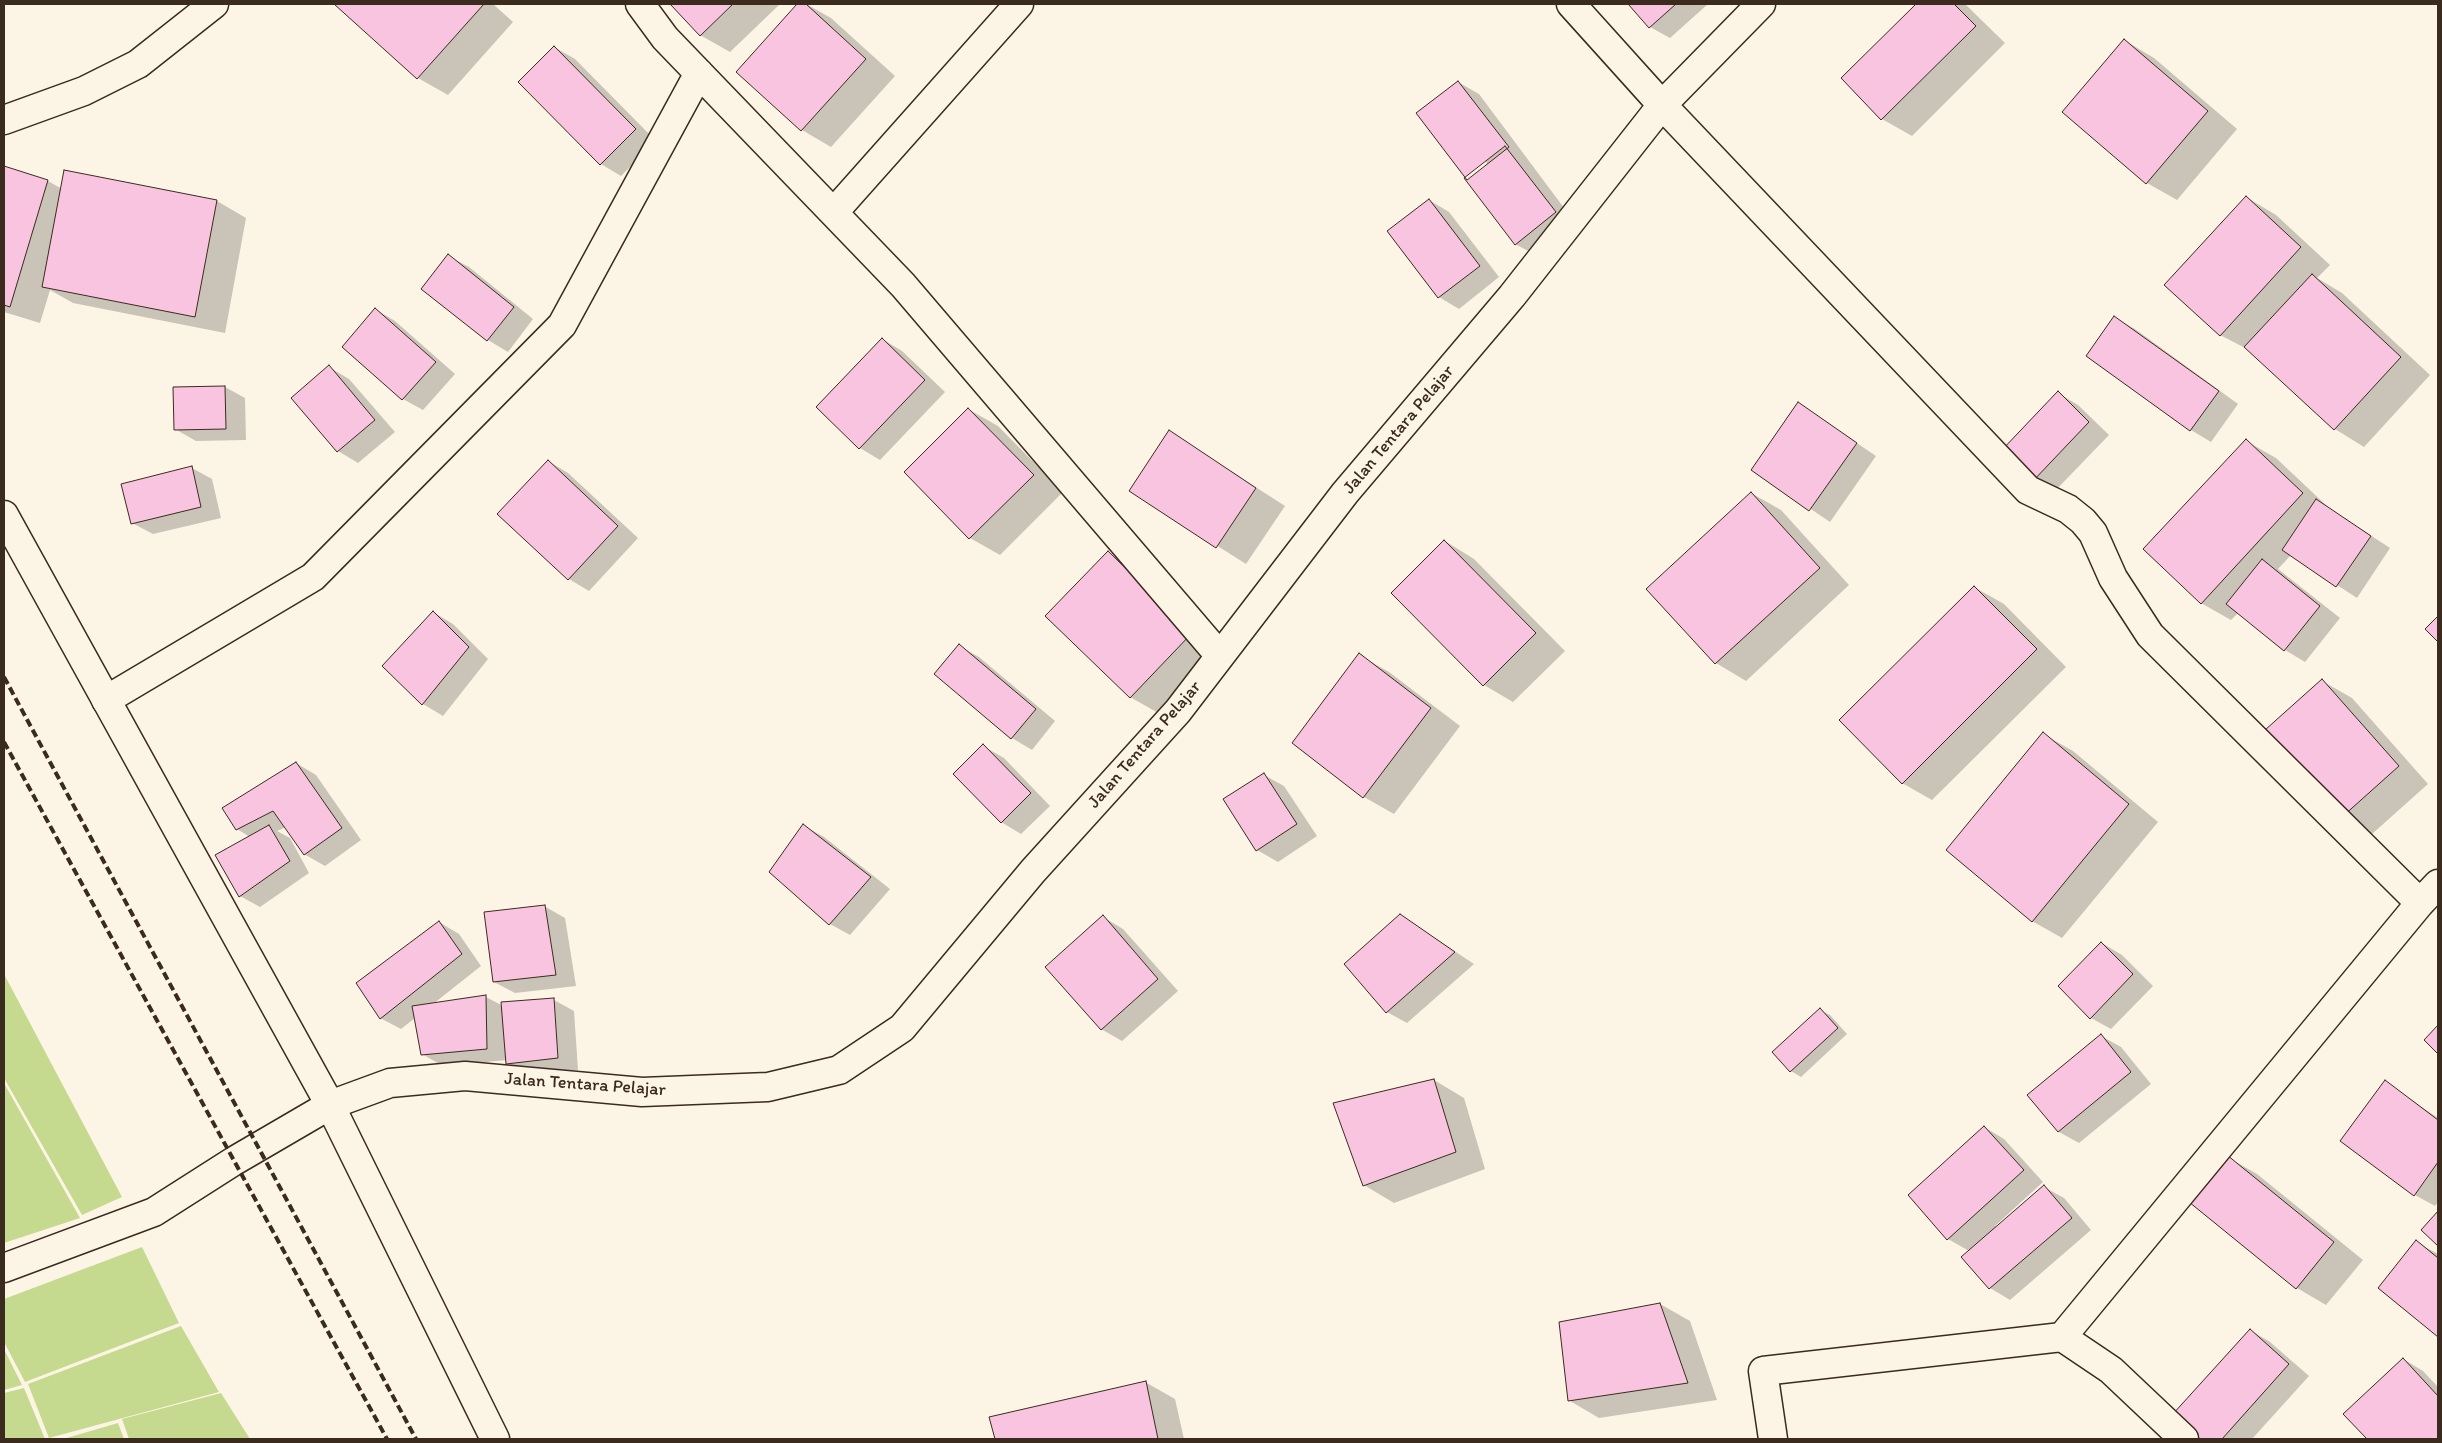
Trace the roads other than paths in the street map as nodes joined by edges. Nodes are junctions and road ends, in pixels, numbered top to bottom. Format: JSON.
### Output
{"nodes":[{"id":1,"x":214,"y":4,"type":"edge"},
{"id":2,"x":640,"y":4,"type":"edge"},
{"id":3,"x":1019,"y":4,"type":"edge"},
{"id":4,"x":1571,"y":4,"type":"edge"},
{"id":5,"x":1761,"y":4,"type":"edge"},
{"id":6,"x":699,"y":74,"type":"junction"},
{"id":7,"x":1662,"y":105,"type":"junction"},
{"id":8,"x":4,"y":120,"type":"edge"},
{"id":9,"x":834,"y":212,"type":"junction"},
{"id":10,"x":4,"y":516,"type":"edge"},
{"id":11,"x":1220,"y":656,"type":"junction"},
{"id":12,"x":106,"y":700,"type":"junction"},
{"id":13,"x":2429,"y":894,"type":"edge"},
{"id":14,"x":330,"y":1105,"type":"junction"},
{"id":15,"x":4,"y":1268,"type":"edge"},
{"id":16,"x":2062,"y":1338,"type":"junction"},
{"id":17,"x":495,"y":1439,"type":"edge"},
{"id":18,"x":1773,"y":1439,"type":"edge"},
{"id":19,"x":2184,"y":1439,"type":"edge"}],
"edges":[{"from":1,"to":8,"type":"street"},
{"from":2,"to":6,"type":"street"},
{"from":3,"to":9,"type":"street"},
{"from":4,"to":7,"type":"street"},
{"from":5,"to":7,"type":"street","name":"Jalan Tentara Pelajar"},
{"from":6,"to":9,"type":"street"},
{"from":6,"to":12,"type":"street"},
{"from":7,"to":11,"type":"street","name":"Jalan Tentara Pelajar"},
{"from":7,"to":13,"type":"street"},
{"from":9,"to":11,"type":"street"},
{"from":10,"to":12,"type":"street"},
{"from":11,"to":14,"type":"street","name":"Jalan Tentara Pelajar"},
{"from":12,"to":14,"type":"street"},
{"from":13,"to":16,"type":"street"},
{"from":14,"to":15,"type":"street","name":"Jalan Tentara Pelajar"},
{"from":14,"to":17,"type":"street"},
{"from":16,"to":18,"type":"street"},
{"from":16,"to":19,"type":"street"}]}
